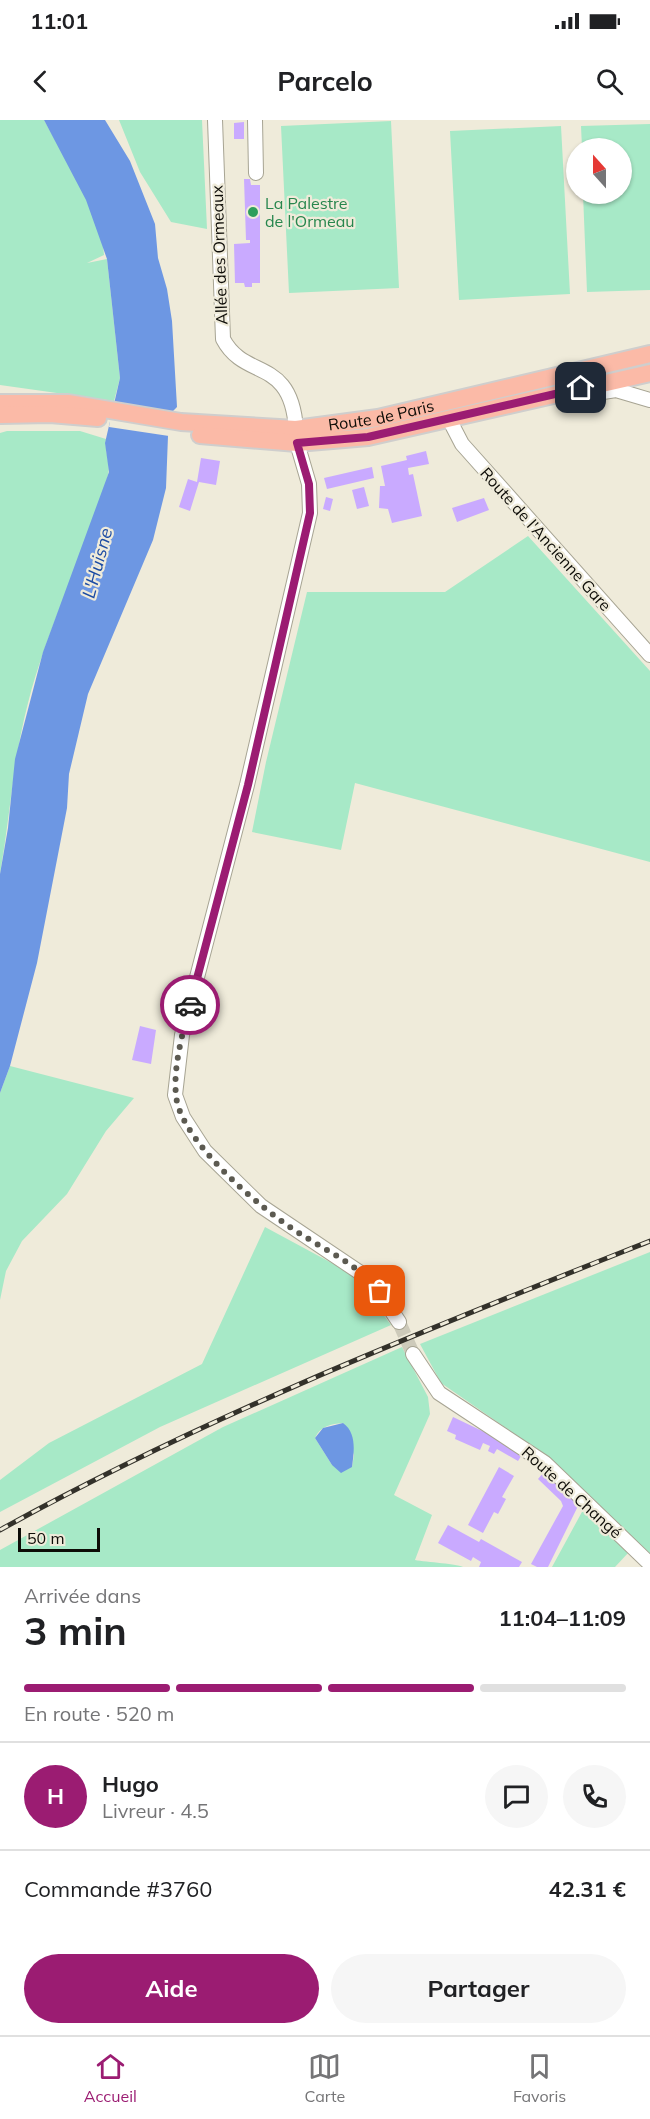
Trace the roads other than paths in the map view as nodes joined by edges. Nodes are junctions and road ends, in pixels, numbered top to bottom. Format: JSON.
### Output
{"nodes":[{"id":1,"x":214,"y":120,"type":"edge"},
{"id":2,"x":255,"y":120,"type":"edge"},
{"id":3,"x":256,"y":173,"type":"dead end"},
{"id":4,"x":650,"y":354,"type":"edge"},
{"id":5,"x":650,"y":373,"type":"edge"},
{"id":6,"x":558,"y":394,"type":"junction"},
{"id":7,"x":650,"y":400,"type":"edge"},
{"id":8,"x":0,"y":403,"type":"edge"},
{"id":9,"x":105,"y":414,"type":"junction"},
{"id":10,"x":0,"y":416,"type":"edge"},
{"id":11,"x":448,"y":419,"type":"junction"},
{"id":12,"x":296,"y":436,"type":"junction"},
{"id":13,"x":650,"y":655,"type":"edge"},
{"id":14,"x":399,"y":1322,"type":"tunnel mouth"},
{"id":15,"x":413,"y":1354,"type":"tunnel mouth"},
{"id":16,"x":650,"y":1564,"type":"edge"}],
"edges":[{"from":1,"to":12,"type":"street","name":"Allée des Ormeaux"},
{"from":2,"to":3,"type":"street"},
{"from":4,"to":12,"type":"main road","name":"Route de Paris"},
{"from":5,"to":6,"type":"main road","name":"Route de Paris"},
{"from":6,"to":7,"type":"street"},
{"from":6,"to":11,"type":"main road","name":"Route de Paris"},
{"from":8,"to":9,"type":"main road","name":"Route de Paris"},
{"from":9,"to":10,"type":"main road","name":"Route de Paris"},
{"from":9,"to":12,"type":"main road","name":"Route de Paris"},
{"from":11,"to":12,"type":"main road","name":"Route de Paris"},
{"from":11,"to":13,"type":"street","name":"Route de l'Ancienne Gare"},
{"from":12,"to":14,"type":"street"},
{"from":15,"to":16,"type":"street","name":"Route de Changé"}]}
